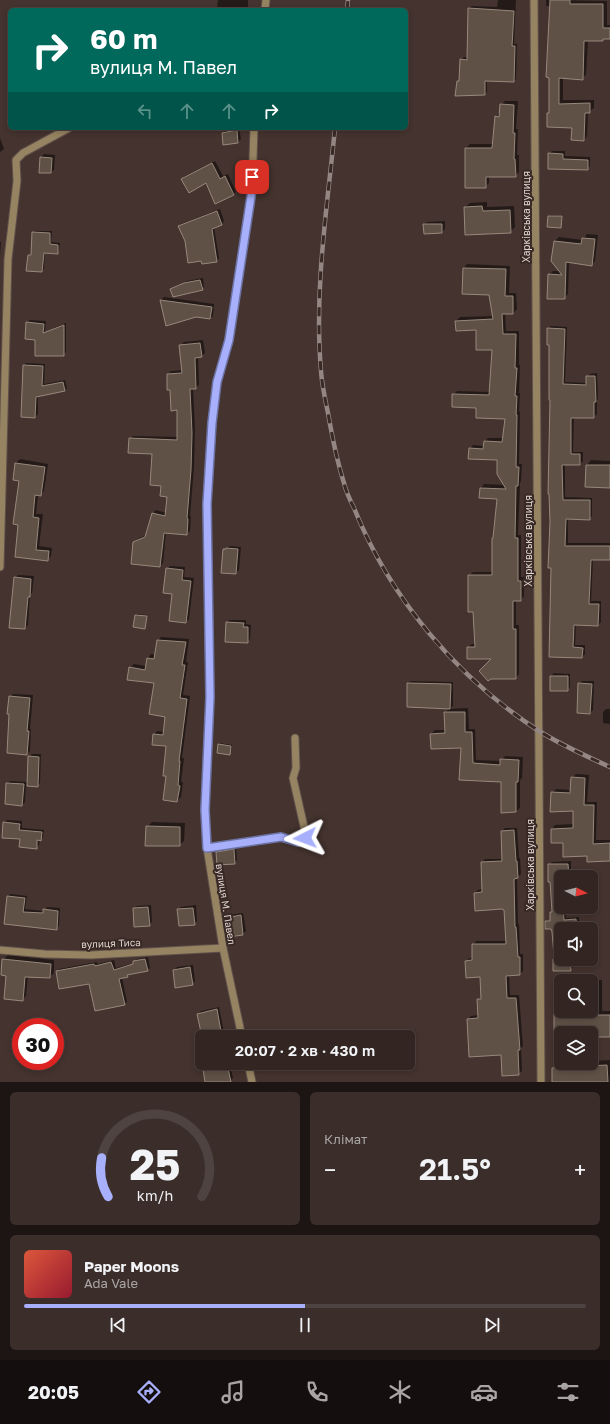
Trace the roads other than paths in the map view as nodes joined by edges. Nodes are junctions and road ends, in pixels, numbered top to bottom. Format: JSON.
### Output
{"nodes":[{"id":1,"x":534,"y":0,"type":"edge"},
{"id":2,"x":65,"y":130,"type":"edge"},
{"id":3,"x":254,"y":130,"type":"edge"},
{"id":4,"x":0,"y":567,"type":"edge"},
{"id":5,"x":295,"y":738,"type":"dead end"},
{"id":6,"x":207,"y":848,"type":"junction"},
{"id":7,"x":223,"y":948,"type":"junction"},
{"id":8,"x":0,"y":950,"type":"edge"},
{"id":9,"x":241,"y":1030,"type":"edge"},
{"id":10,"x":249,"y":1070,"type":"edge"},
{"id":11,"x":252,"y":1082,"type":"edge"},
{"id":12,"x":541,"y":1082,"type":"edge"}],
"edges":[{"from":1,"to":12,"type":"street","name":"Харківська вулиця"},
{"from":2,"to":4,"type":"street"},
{"from":3,"to":6,"type":"street","name":"вулиця М. Павел"},
{"from":5,"to":6,"type":"street"},
{"from":6,"to":7,"type":"street","name":"вулиця М. Павел"},
{"from":7,"to":8,"type":"street","name":"вулиця Тиса"},
{"from":7,"to":9,"type":"street","name":"вулиця М. Павел"},
{"from":10,"to":11,"type":"street"}]}
